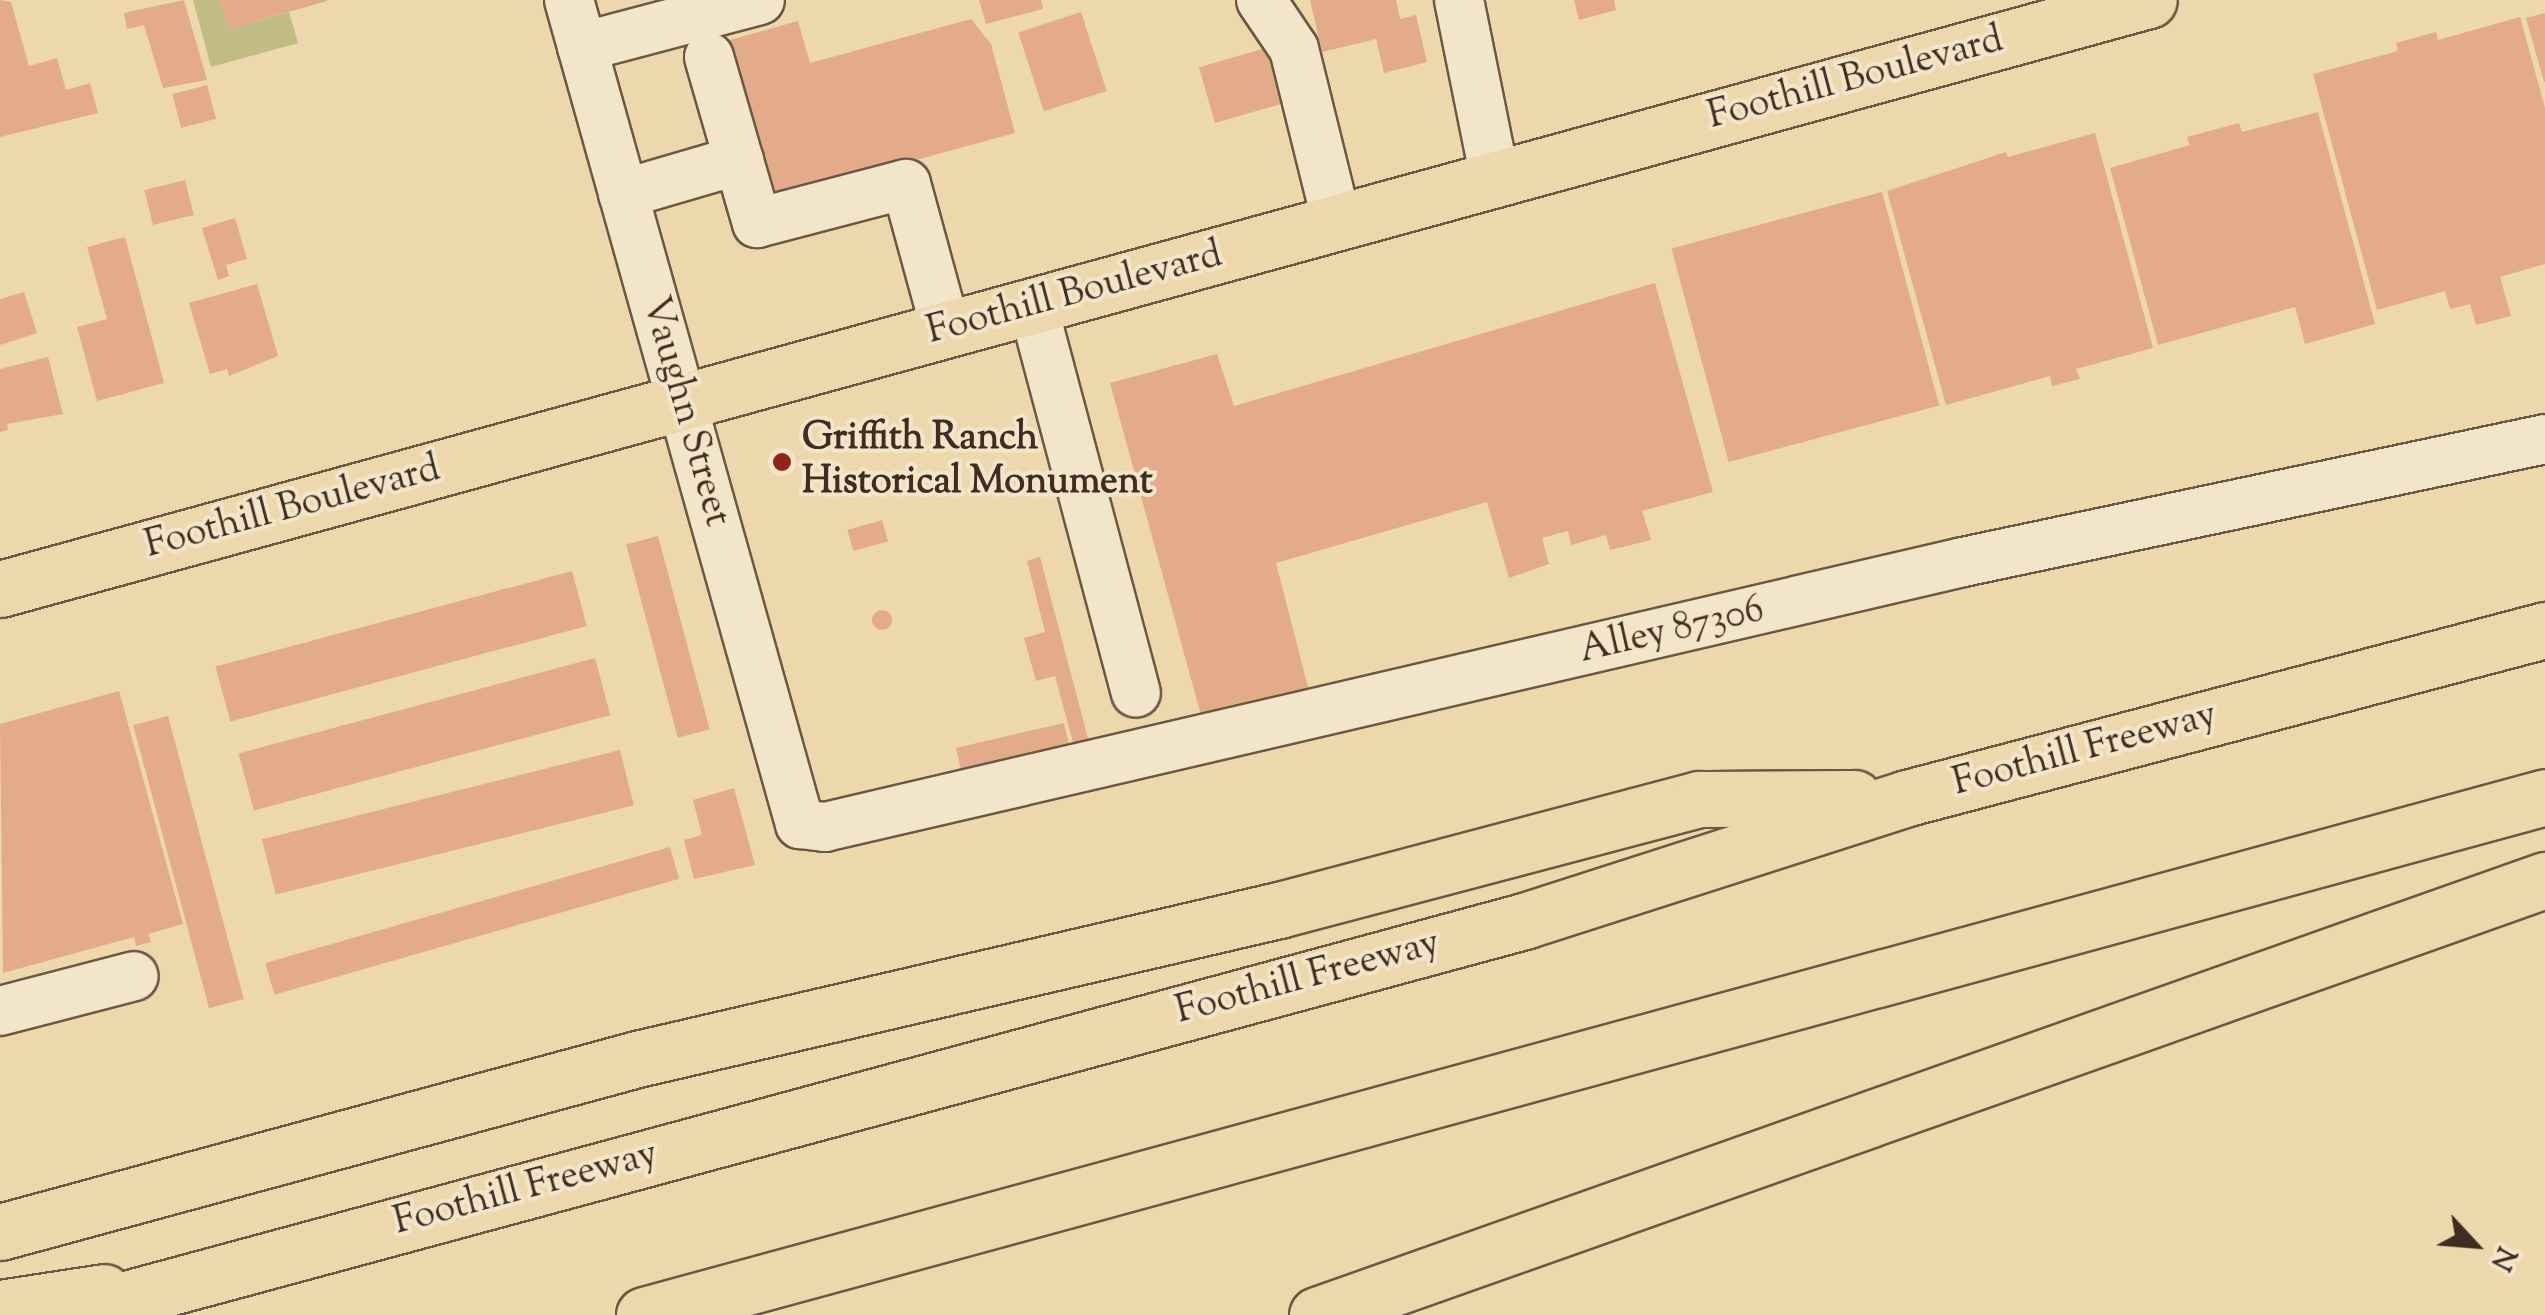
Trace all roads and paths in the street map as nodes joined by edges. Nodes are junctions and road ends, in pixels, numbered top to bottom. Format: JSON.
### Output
{"nodes":[{"id":1,"x":569,"y":0,"type":"edge"},
{"id":2,"x":760,"y":0,"type":"edge"},
{"id":3,"x":1261,"y":0,"type":"edge"},
{"id":4,"x":1459,"y":0,"type":"edge"},
{"id":5,"x":2149,"y":0,"type":"edge"},
{"id":6,"x":2075,"y":10,"type":"edge"},
{"id":7,"x":582,"y":47,"type":"junction"},
{"id":8,"x":709,"y":58,"type":"dead end"},
{"id":9,"x":739,"y":160,"type":"junction"},
{"id":10,"x":1495,"y":179,"type":"junction"},
{"id":11,"x":623,"y":194,"type":"junction"},
{"id":12,"x":1337,"y":223,"type":"junction"},
{"id":13,"x":1033,"y":306,"type":"junction"},
{"id":14,"x":946,"y":330,"type":"junction"},
{"id":15,"x":681,"y":402,"type":"junction"},
{"id":16,"x":2545,"y":439,"type":"edge"},
{"id":17,"x":0,"y":589,"type":"edge"},
{"id":18,"x":2545,"y":630,"type":"edge"},
{"id":19,"x":1136,"y":692,"type":"dead end"},
{"id":20,"x":1907,"y":798,"type":"junction"},
{"id":21,"x":2545,"y":798,"type":"edge"},
{"id":22,"x":800,"y":824,"type":"joint"},
{"id":23,"x":2545,"y":880,"type":"edge"},
{"id":24,"x":134,"y":976,"type":"dead end"},
{"id":25,"x":0,"y":1011,"type":"edge"},
{"id":26,"x":0,"y":1232,"type":"edge"},
{"id":27,"x":210,"y":1276,"type":"junction"},
{"id":28,"x":0,"y":1308,"type":"edge"},
{"id":29,"x":68,"y":1315,"type":"edge"},
{"id":30,"x":644,"y":1315,"type":"edge"},
{"id":31,"x":1317,"y":1315,"type":"edge"}],
"edges":[{"from":1,"to":7,"type":"street","name":"Vaughn Street"},
{"from":2,"to":7,"type":"street"},
{"from":3,"to":12,"type":"street"},
{"from":4,"to":10,"type":"street"},
{"from":5,"to":6,"type":"main road","name":"Foothill Boulevard"},
{"from":6,"to":10,"type":"main road","name":"Foothill Boulevard"},
{"from":7,"to":11,"type":"street","name":"Vaughn Street"},
{"from":8,"to":9,"type":"street"},
{"from":9,"to":11,"type":"street"},
{"from":9,"to":14,"type":"street"},
{"from":10,"to":12,"type":"main road","name":"Foothill Boulevard"},
{"from":11,"to":15,"type":"street","name":"Vaughn Street"},
{"from":12,"to":13,"type":"main road","name":"Foothill Boulevard"},
{"from":13,"to":14,"type":"main road","name":"Foothill Boulevard"},
{"from":13,"to":19,"type":"street"},
{"from":14,"to":15,"type":"main road","name":"Foothill Boulevard"},
{"from":15,"to":17,"type":"main road","name":"Foothill Boulevard"},
{"from":15,"to":22,"type":"street","name":"Vaughn Street"},
{"from":16,"to":22,"type":"street","name":"Alley 87306"},
{"from":18,"to":20,"type":"main road","name":"Foothill Freeway"},
{"from":20,"to":26,"type":"main road"},
{"from":20,"to":27,"type":"main road","name":"Foothill Freeway"},
{"from":21,"to":30,"type":"main road"},
{"from":23,"to":31,"type":"main road"},
{"from":24,"to":25,"type":"street"},
{"from":27,"to":28,"type":"main road"},
{"from":27,"to":29,"type":"main road","name":"Foothill Freeway"}]}
